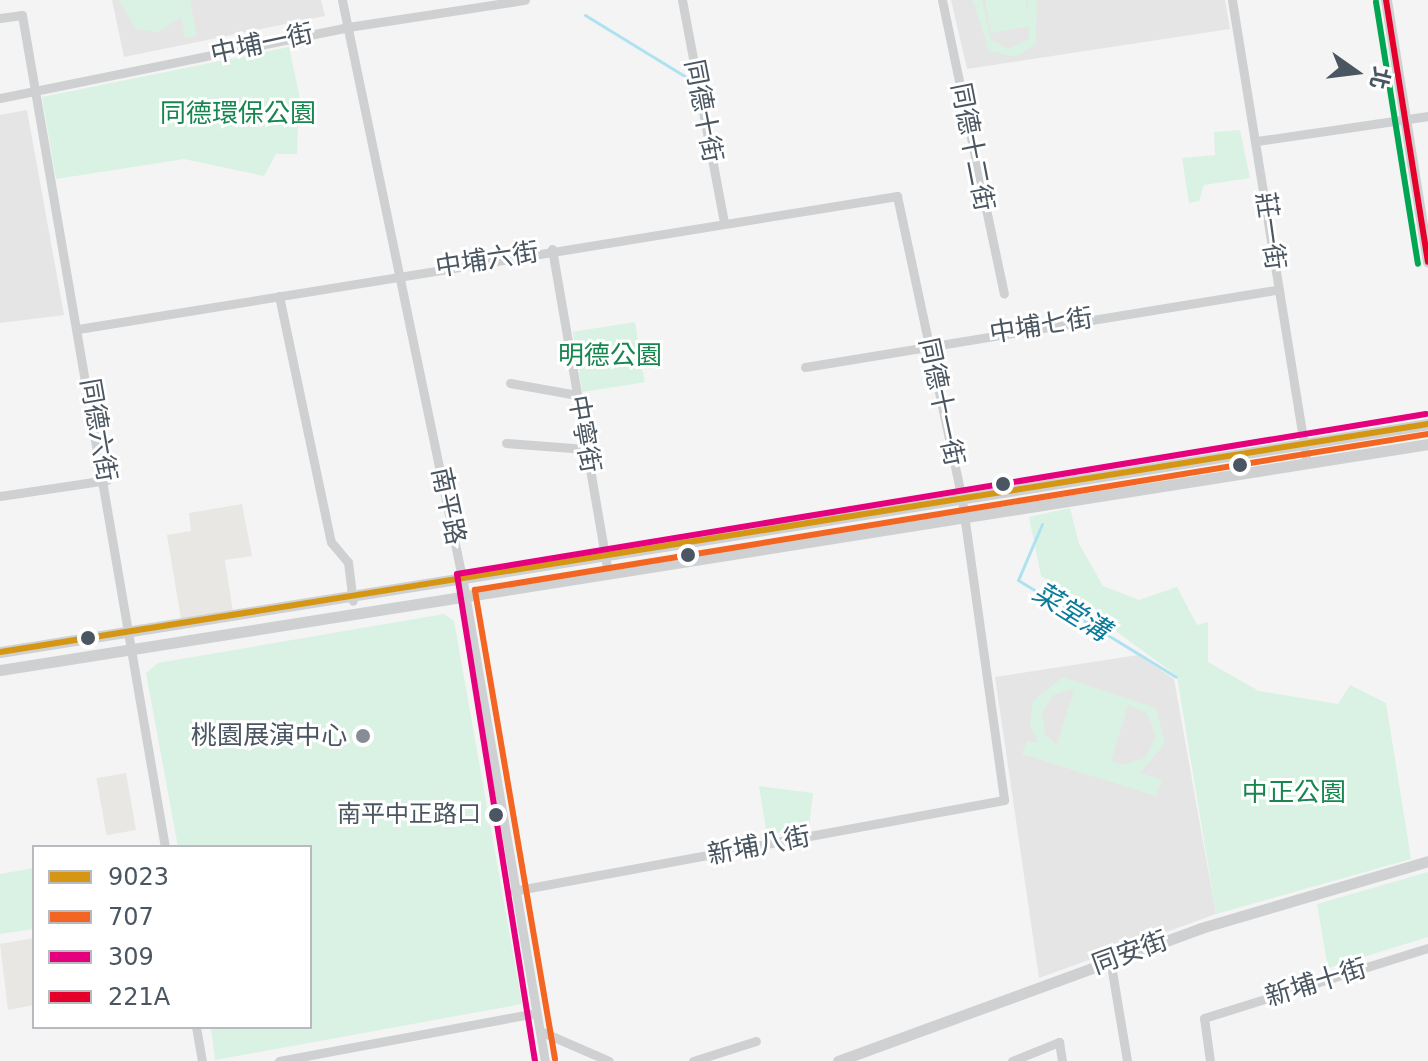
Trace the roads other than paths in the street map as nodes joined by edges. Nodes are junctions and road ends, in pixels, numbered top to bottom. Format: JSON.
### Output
{"nodes":[{"id":1,"x":342,"y":0,"type":"edge"},
{"id":2,"x":525,"y":0,"type":"edge"},
{"id":3,"x":682,"y":0,"type":"edge"},
{"id":4,"x":942,"y":0,"type":"edge"},
{"id":5,"x":1232,"y":0,"type":"edge"},
{"id":6,"x":1386,"y":0,"type":"edge"},
{"id":7,"x":0,"y":18,"type":"edge"},
{"id":8,"x":348,"y":27,"type":"junction"},
{"id":9,"x":35,"y":90,"type":"junction"},
{"id":10,"x":0,"y":98,"type":"edge"},
{"id":11,"x":1428,"y":116,"type":"edge"},
{"id":12,"x":1405,"y":121,"type":"junction"},
{"id":13,"x":1257,"y":141,"type":"junction"},
{"id":14,"x":897,"y":196,"type":"joint"},
{"id":15,"x":724,"y":222,"type":"junction"},
{"id":16,"x":552,"y":249,"type":"junction"},
{"id":17,"x":1428,"y":262,"type":"edge"},
{"id":18,"x":399,"y":274,"type":"junction"},
{"id":19,"x":1279,"y":289,"type":"junction"},
{"id":20,"x":1004,"y":294,"type":"dead end"},
{"id":21,"x":279,"y":296,"type":"junction"},
{"id":22,"x":78,"y":329,"type":"junction"},
{"id":23,"x":928,"y":344,"type":"junction"},
{"id":24,"x":805,"y":367,"type":"dead end"},
{"id":25,"x":510,"y":383,"type":"dead end"},
{"id":26,"x":577,"y":395,"type":"junction"},
{"id":27,"x":1428,"y":424,"type":"edge"},
{"id":28,"x":1302,"y":441,"type":"junction"},
{"id":29,"x":506,"y":443,"type":"dead end"},
{"id":30,"x":1428,"y":444,"type":"edge"},
{"id":31,"x":586,"y":449,"type":"junction"},
{"id":32,"x":1307,"y":462,"type":"junction"},
{"id":33,"x":107,"y":480,"type":"junction"},
{"id":34,"x":0,"y":496,"type":"edge"},
{"id":35,"x":962,"y":500,"type":"junction"},
{"id":36,"x":964,"y":517,"type":"junction"},
{"id":37,"x":605,"y":556,"type":"junction"},
{"id":38,"x":608,"y":572,"type":"junction"},
{"id":39,"x":463,"y":582,"type":"junction"},
{"id":40,"x":462,"y":599,"type":"junction"},
{"id":41,"x":353,"y":601,"type":"junction"},
{"id":42,"x":133,"y":632,"type":"junction"},
{"id":43,"x":134,"y":649,"type":"junction"},
{"id":44,"x":0,"y":652,"type":"edge"},
{"id":45,"x":0,"y":670,"type":"edge"},
{"id":46,"x":1004,"y":800,"type":"joint"},
{"id":47,"x":165,"y":845,"type":"edge"},
{"id":48,"x":1428,"y":861,"type":"edge"},
{"id":49,"x":514,"y":891,"type":"junction"},
{"id":50,"x":1428,"y":948,"type":"edge"},
{"id":51,"x":1110,"y":959,"type":"junction"},
{"id":52,"x":536,"y":1013,"type":"junction"},
{"id":53,"x":196,"y":1029,"type":"edge"},
{"id":54,"x":540,"y":1031,"type":"junction"},
{"id":55,"x":756,"y":1041,"type":"dead end"},
{"id":56,"x":202,"y":1061,"type":"edge"},
{"id":57,"x":279,"y":1061,"type":"edge"},
{"id":58,"x":545,"y":1061,"type":"edge"},
{"id":59,"x":609,"y":1061,"type":"edge"},
{"id":60,"x":693,"y":1061,"type":"edge"},
{"id":61,"x":838,"y":1061,"type":"edge"},
{"id":62,"x":1012,"y":1061,"type":"edge"},
{"id":63,"x":1062,"y":1061,"type":"edge"},
{"id":64,"x":1127,"y":1061,"type":"edge"},
{"id":65,"x":1210,"y":1061,"type":"edge"}],
"edges":[{"from":1,"to":8,"type":"street","name":"南平路"},
{"from":2,"to":8,"type":"street","name":"中埔一街"},
{"from":3,"to":15,"type":"street","name":"同德十街"},
{"from":4,"to":20,"type":"street","name":"同德十二街"},
{"from":5,"to":13,"type":"street","name":"莊一街"},
{"from":6,"to":12,"type":"street"},
{"from":7,"to":9,"type":"street","name":"同德六街"},
{"from":8,"to":9,"type":"street","name":"中埔一街"},
{"from":8,"to":18,"type":"street","name":"南平路"},
{"from":9,"to":10,"type":"street","name":"中埔一街"},
{"from":9,"to":22,"type":"street","name":"同德六街"},
{"from":11,"to":12,"type":"street"},
{"from":12,"to":13,"type":"street"},
{"from":12,"to":17,"type":"street"},
{"from":13,"to":19,"type":"street","name":"莊一街"},
{"from":14,"to":15,"type":"street","name":"中埔六街"},
{"from":14,"to":23,"type":"street","name":"同德十一街"},
{"from":15,"to":16,"type":"street","name":"中埔六街"},
{"from":16,"to":18,"type":"street","name":"中埔六街"},
{"from":16,"to":26,"type":"street","name":"中寧街"},
{"from":18,"to":21,"type":"street","name":"中埔六街"},
{"from":18,"to":39,"type":"street","name":"南平路"},
{"from":19,"to":23,"type":"street","name":"中埔七街"},
{"from":19,"to":28,"type":"street","name":"莊一街"},
{"from":21,"to":22,"type":"street","name":"中埔六街"},
{"from":21,"to":41,"type":"street"},
{"from":22,"to":33,"type":"street","name":"同德六街"},
{"from":23,"to":24,"type":"street","name":"中埔七街"},
{"from":23,"to":35,"type":"street","name":"同德十一街"},
{"from":25,"to":26,"type":"street"},
{"from":26,"to":31,"type":"street","name":"中寧街"},
{"from":27,"to":28,"type":"street"},
{"from":28,"to":32,"type":"street","name":"莊一街"},
{"from":28,"to":35,"type":"street"},
{"from":29,"to":31,"type":"street"},
{"from":30,"to":32,"type":"street"},
{"from":31,"to":37,"type":"street","name":"中寧街"},
{"from":32,"to":36,"type":"street"},
{"from":33,"to":34,"type":"street"},
{"from":33,"to":42,"type":"street","name":"同德六街"},
{"from":35,"to":36,"type":"street","name":"同德十一街"},
{"from":35,"to":37,"type":"street"},
{"from":36,"to":38,"type":"street"},
{"from":36,"to":46,"type":"street","name":"同德十一街"},
{"from":37,"to":38,"type":"street","name":"中寧街"},
{"from":37,"to":39,"type":"street"},
{"from":38,"to":40,"type":"street"},
{"from":39,"to":40,"type":"street","name":"南平路"},
{"from":39,"to":41,"type":"street"},
{"from":40,"to":43,"type":"street"},
{"from":40,"to":49,"type":"street","name":"南平路"},
{"from":41,"to":42,"type":"street"},
{"from":42,"to":43,"type":"street","name":"同德六街"},
{"from":42,"to":44,"type":"street"},
{"from":43,"to":45,"type":"street"},
{"from":43,"to":47,"type":"street","name":"同德六街"},
{"from":46,"to":49,"type":"street","name":"新埔八街"},
{"from":48,"to":51,"type":"street","name":"同安街"},
{"from":49,"to":52,"type":"street","name":"南平路"},
{"from":50,"to":65,"type":"street","name":"新埔十街"},
{"from":51,"to":61,"type":"street","name":"同安街"},
{"from":51,"to":64,"type":"street"},
{"from":52,"to":54,"type":"street","name":"南平路"},
{"from":52,"to":57,"type":"street"},
{"from":53,"to":56,"type":"street"},
{"from":54,"to":58,"type":"street","name":"南平路"},
{"from":54,"to":59,"type":"street"},
{"from":55,"to":60,"type":"street"},
{"from":62,"to":63,"type":"street"}]}
